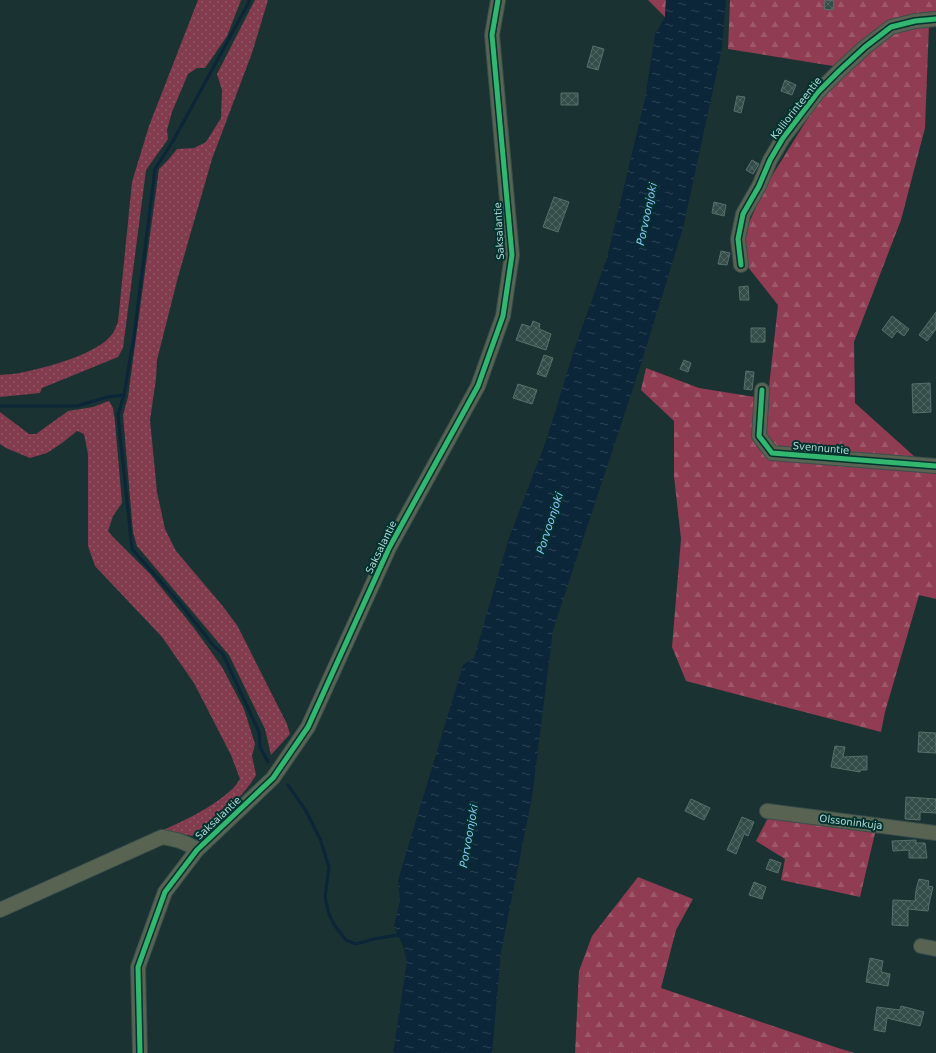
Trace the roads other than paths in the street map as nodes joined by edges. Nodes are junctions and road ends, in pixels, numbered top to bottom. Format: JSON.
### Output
{"nodes":[{"id":1,"x":498,"y":0,"type":"edge"},
{"id":2,"x":936,"y":19,"type":"edge"},
{"id":3,"x":741,"y":265,"type":"dead end"},
{"id":4,"x":762,"y":390,"type":"dead end"},
{"id":5,"x":936,"y":466,"type":"edge"},
{"id":6,"x":767,"y":811,"type":"dead end"},
{"id":7,"x":936,"y":833,"type":"edge"},
{"id":8,"x":197,"y":850,"type":"junction"},
{"id":9,"x":0,"y":910,"type":"edge"},
{"id":10,"x":921,"y":946,"type":"dead end"},
{"id":11,"x":936,"y":949,"type":"edge"},
{"id":12,"x":140,"y":1053,"type":"edge"}],
"edges":[{"from":1,"to":8,"type":"street","name":"Saksalantie"},
{"from":2,"to":3,"type":"street","name":"Kalliorinteentie"},
{"from":4,"to":5,"type":"street","name":"Svennuntie"},
{"from":6,"to":7,"type":"street","name":"Olssoninkuja"},
{"from":8,"to":9,"type":"street"},
{"from":8,"to":12,"type":"street","name":"Saksalantie"},
{"from":10,"to":11,"type":"street"}]}
